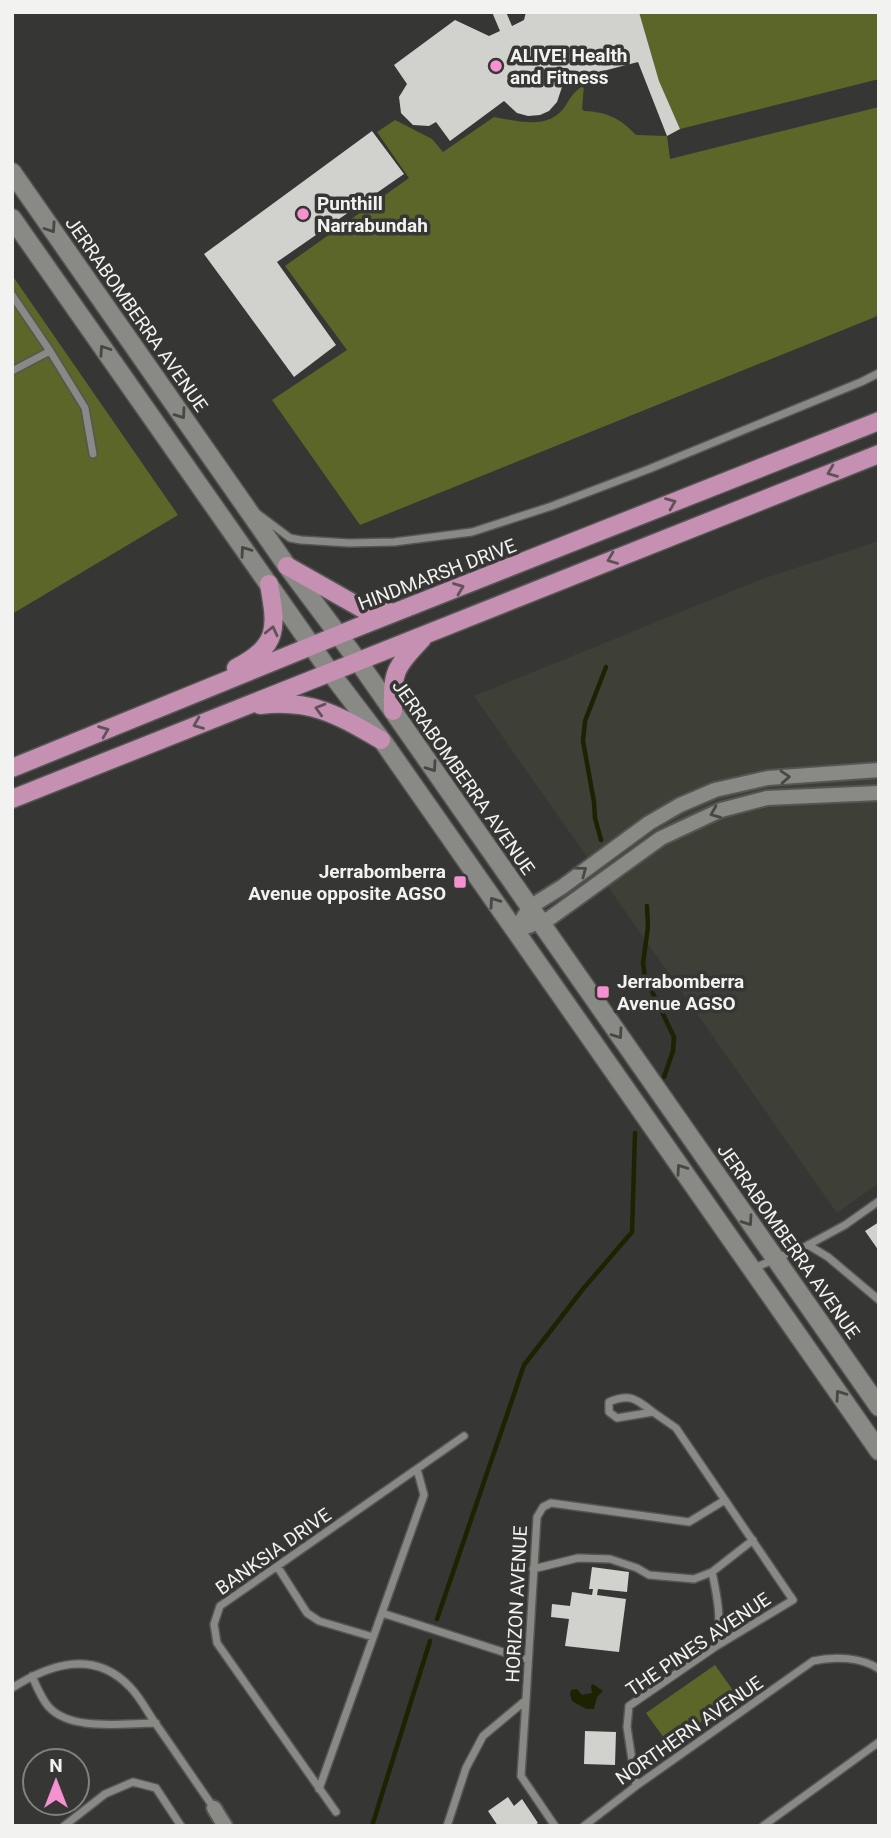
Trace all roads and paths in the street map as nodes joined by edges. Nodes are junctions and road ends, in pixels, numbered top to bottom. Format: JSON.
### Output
{"nodes":[{"id":1,"x":12,"y":172,"type":"edge"},
{"id":2,"x":12,"y":218,"type":"edge"},
{"id":3,"x":41,"y":258,"type":"junction"},
{"id":4,"x":76,"y":268,"type":"junction"},
{"id":5,"x":12,"y":295,"type":"edge"},
{"id":6,"x":74,"y":304,"type":"junction"},
{"id":7,"x":50,"y":351,"type":"junction"},
{"id":8,"x":12,"y":371,"type":"edge"},
{"id":9,"x":879,"y":373,"type":"edge"},
{"id":10,"x":879,"y":421,"type":"edge"},
{"id":11,"x":93,"y":454,"type":"dead end"},
{"id":12,"x":879,"y":454,"type":"edge"},
{"id":13,"x":243,"y":503,"type":"junction"},
{"id":14,"x":287,"y":566,"type":"junction"},
{"id":15,"x":269,"y":584,"type":"junction"},
{"id":16,"x":396,"y":612,"type":"junction"},
{"id":17,"x":426,"y":634,"type":"junction"},
{"id":18,"x":338,"y":635,"type":"junction"},
{"id":19,"x":313,"y":646,"type":"junction"},
{"id":20,"x":358,"y":661,"type":"junction"},
{"id":21,"x":330,"y":672,"type":"junction"},
{"id":22,"x":236,"y":708,"type":"junction"},
{"id":23,"x":159,"y":709,"type":"junction"},
{"id":24,"x":393,"y":711,"type":"junction"},
{"id":25,"x":381,"y":740,"type":"junction"},
{"id":26,"x":12,"y":768,"type":"edge"},
{"id":27,"x":879,"y":770,"type":"edge"},
{"id":28,"x":879,"y":793,"type":"edge"},
{"id":29,"x":12,"y":799,"type":"edge"},
{"id":30,"x":530,"y":907,"type":"junction"},
{"id":31,"x":541,"y":923,"type":"junction"},
{"id":32,"x":514,"y":931,"type":"junction"},
{"id":33,"x":561,"y":953,"type":"junction"},
{"id":34,"x":540,"y":968,"type":"junction"},
{"id":35,"x":879,"y":1201,"type":"edge"},
{"id":36,"x":808,"y":1245,"type":"junction"},
{"id":37,"x":775,"y":1258,"type":"junction"},
{"id":38,"x":752,"y":1270,"type":"junction"},
{"id":39,"x":879,"y":1300,"type":"edge"},
{"id":40,"x":879,"y":1407,"type":"edge"},
{"id":41,"x":653,"y":1412,"type":"junction"},
{"id":42,"x":464,"y":1436,"type":"dead end"},
{"id":43,"x":879,"y":1451,"type":"edge"},
{"id":44,"x":417,"y":1469,"type":"junction"},
{"id":45,"x":725,"y":1500,"type":"junction"},
{"id":46,"x":753,"y":1540,"type":"junction"},
{"id":47,"x":276,"y":1566,"type":"junction"},
{"id":48,"x":534,"y":1569,"type":"junction"},
{"id":49,"x":712,"y":1572,"type":"junction"},
{"id":50,"x":382,"y":1613,"type":"junction"},
{"id":51,"x":373,"y":1637,"type":"junction"},
{"id":52,"x":715,"y":1647,"type":"junction"},
{"id":53,"x":528,"y":1660,"type":"junction"},
{"id":54,"x":879,"y":1669,"type":"edge"},
{"id":55,"x":32,"y":1676,"type":"junction"},
{"id":56,"x":12,"y":1688,"type":"edge"},
{"id":57,"x":526,"y":1700,"type":"junction"},
{"id":58,"x":156,"y":1723,"type":"junction"},
{"id":59,"x":879,"y":1742,"type":"edge"},
{"id":60,"x":636,"y":1786,"type":"junction"},
{"id":61,"x":319,"y":1789,"type":"junction"},
{"id":62,"x":214,"y":1808,"type":"joint"},
{"id":63,"x":336,"y":1812,"type":"dead end"},
{"id":64,"x":64,"y":1826,"type":"edge"},
{"id":65,"x":181,"y":1826,"type":"edge"},
{"id":66,"x":225,"y":1826,"type":"edge"},
{"id":67,"x":447,"y":1826,"type":"edge"},
{"id":68,"x":555,"y":1826,"type":"edge"},
{"id":69,"x":584,"y":1826,"type":"edge"},
{"id":70,"x":763,"y":1826,"type":"edge"}],
"edges":[{"from":1,"to":4,"type":"street","name":"JERRABOMBERRA AVENUE","one_way":true},
{"from":2,"to":3,"type":"street"},
{"from":3,"to":4,"type":"street"},
{"from":3,"to":6,"type":"street"},
{"from":4,"to":6,"type":"street"},
{"from":4,"to":13,"type":"street","name":"JERRABOMBERRA AVENUE","one_way":true},
{"from":5,"to":7,"type":"lane"},
{"from":15,"to":6,"type":"street","one_way":true},
{"from":7,"to":8,"type":"lane"},
{"from":7,"to":11,"type":"lane"},
{"from":9,"to":13,"type":"lane"},
{"from":16,"to":10,"type":"main road","name":"HINDMARSH DRIVE","one_way":true},
{"from":12,"to":17,"type":"main road","one_way":true},
{"from":13,"to":14,"type":"street","name":"JERRABOMBERRA AVENUE"},
{"from":14,"to":16,"type":"main road"},
{"from":14,"to":18,"type":"street","name":"JERRABOMBERRA AVENUE"},
{"from":15,"to":19,"type":"street"},
{"from":23,"to":15,"type":"main road","one_way":true},
{"from":16,"to":18,"type":"main road","name":"HINDMARSH DRIVE"},
{"from":17,"to":20,"type":"main road"},
{"from":17,"to":24,"type":"main road"},
{"from":18,"to":19,"type":"main road","name":"HINDMARSH DRIVE"},
{"from":18,"to":20,"type":"street","name":"JERRABOMBERRA AVENUE"},
{"from":19,"to":21,"type":"street"},
{"from":19,"to":23,"type":"main road","name":"HINDMARSH DRIVE"},
{"from":20,"to":21,"type":"main road"},
{"from":20,"to":24,"type":"street","name":"JERRABOMBERRA AVENUE"},
{"from":21,"to":22,"type":"main road"},
{"from":21,"to":25,"type":"street"},
{"from":25,"to":22,"type":"main road","one_way":true},
{"from":22,"to":29,"type":"main road","one_way":true},
{"from":26,"to":23,"type":"main road","name":"HINDMARSH DRIVE","one_way":true},
{"from":24,"to":30,"type":"street","name":"JERRABOMBERRA AVENUE","one_way":true},
{"from":32,"to":25,"type":"street","one_way":true},
{"from":30,"to":27,"type":"street","one_way":true},
{"from":28,"to":31,"type":"street","one_way":true},
{"from":30,"to":31,"type":"street","name":"JERRABOMBERRA AVENUE"},
{"from":30,"to":32,"type":"street"},
{"from":31,"to":32,"type":"street"},
{"from":31,"to":33,"type":"street","name":"JERRABOMBERRA AVENUE"},
{"from":32,"to":34,"type":"street"},
{"from":33,"to":34,"type":"street"},
{"from":33,"to":37,"type":"street","name":"JERRABOMBERRA AVENUE","one_way":true},
{"from":38,"to":34,"type":"street","one_way":true},
{"from":35,"to":36,"type":"lane"},
{"from":36,"to":37,"type":"lane"},
{"from":36,"to":39,"type":"lane"},
{"from":37,"to":38,"type":"lane"},
{"from":37,"to":40,"type":"street","name":"JERRABOMBERRA AVENUE"},
{"from":43,"to":38,"type":"street","one_way":true},
{"from":41,"to":41,"type":"lane","name":"THE PINES AVENUE"},
{"from":41,"to":45,"type":"lane","name":"THE PINES AVENUE"},
{"from":42,"to":44,"type":"lane","name":"BANKSIA DRIVE"},
{"from":44,"to":47,"type":"lane","name":"BANKSIA DRIVE"},
{"from":44,"to":50,"type":"lane"},
{"from":45,"to":46,"type":"lane","name":"THE PINES AVENUE"},
{"from":45,"to":48,"type":"lane","name":"HORIZON AVENUE"},
{"from":46,"to":49,"type":"lane"},
{"from":46,"to":52,"type":"lane","name":"THE PINES AVENUE"},
{"from":47,"to":51,"type":"lane"},
{"from":47,"to":61,"type":"lane","name":"BANKSIA DRIVE"},
{"from":48,"to":49,"type":"lane"},
{"from":48,"to":53,"type":"lane","name":"HORIZON AVENUE"},
{"from":49,"to":52,"type":"lane"},
{"from":50,"to":51,"type":"lane"},
{"from":50,"to":53,"type":"lane"},
{"from":51,"to":61,"type":"lane"},
{"from":52,"to":60,"type":"lane","name":"THE PINES AVENUE"},
{"from":53,"to":57,"type":"lane","name":"HORIZON AVENUE"},
{"from":54,"to":60,"type":"lane","name":"NORTHERN AVENUE"},
{"from":55,"to":56,"type":"lane"},
{"from":55,"to":58,"type":"lane"},
{"from":55,"to":58,"type":"lane"},
{"from":57,"to":67,"type":"lane","name":"HORIZON AVENUE"},
{"from":57,"to":68,"type":"lane"},
{"from":58,"to":62,"type":"lane"},
{"from":59,"to":70,"type":"lane"},
{"from":60,"to":69,"type":"lane","name":"NORTHERN AVENUE"},
{"from":61,"to":63,"type":"lane","name":"BANKSIA DRIVE"},
{"from":62,"to":66,"type":"street"},
{"from":64,"to":65,"type":"lane"}]}
